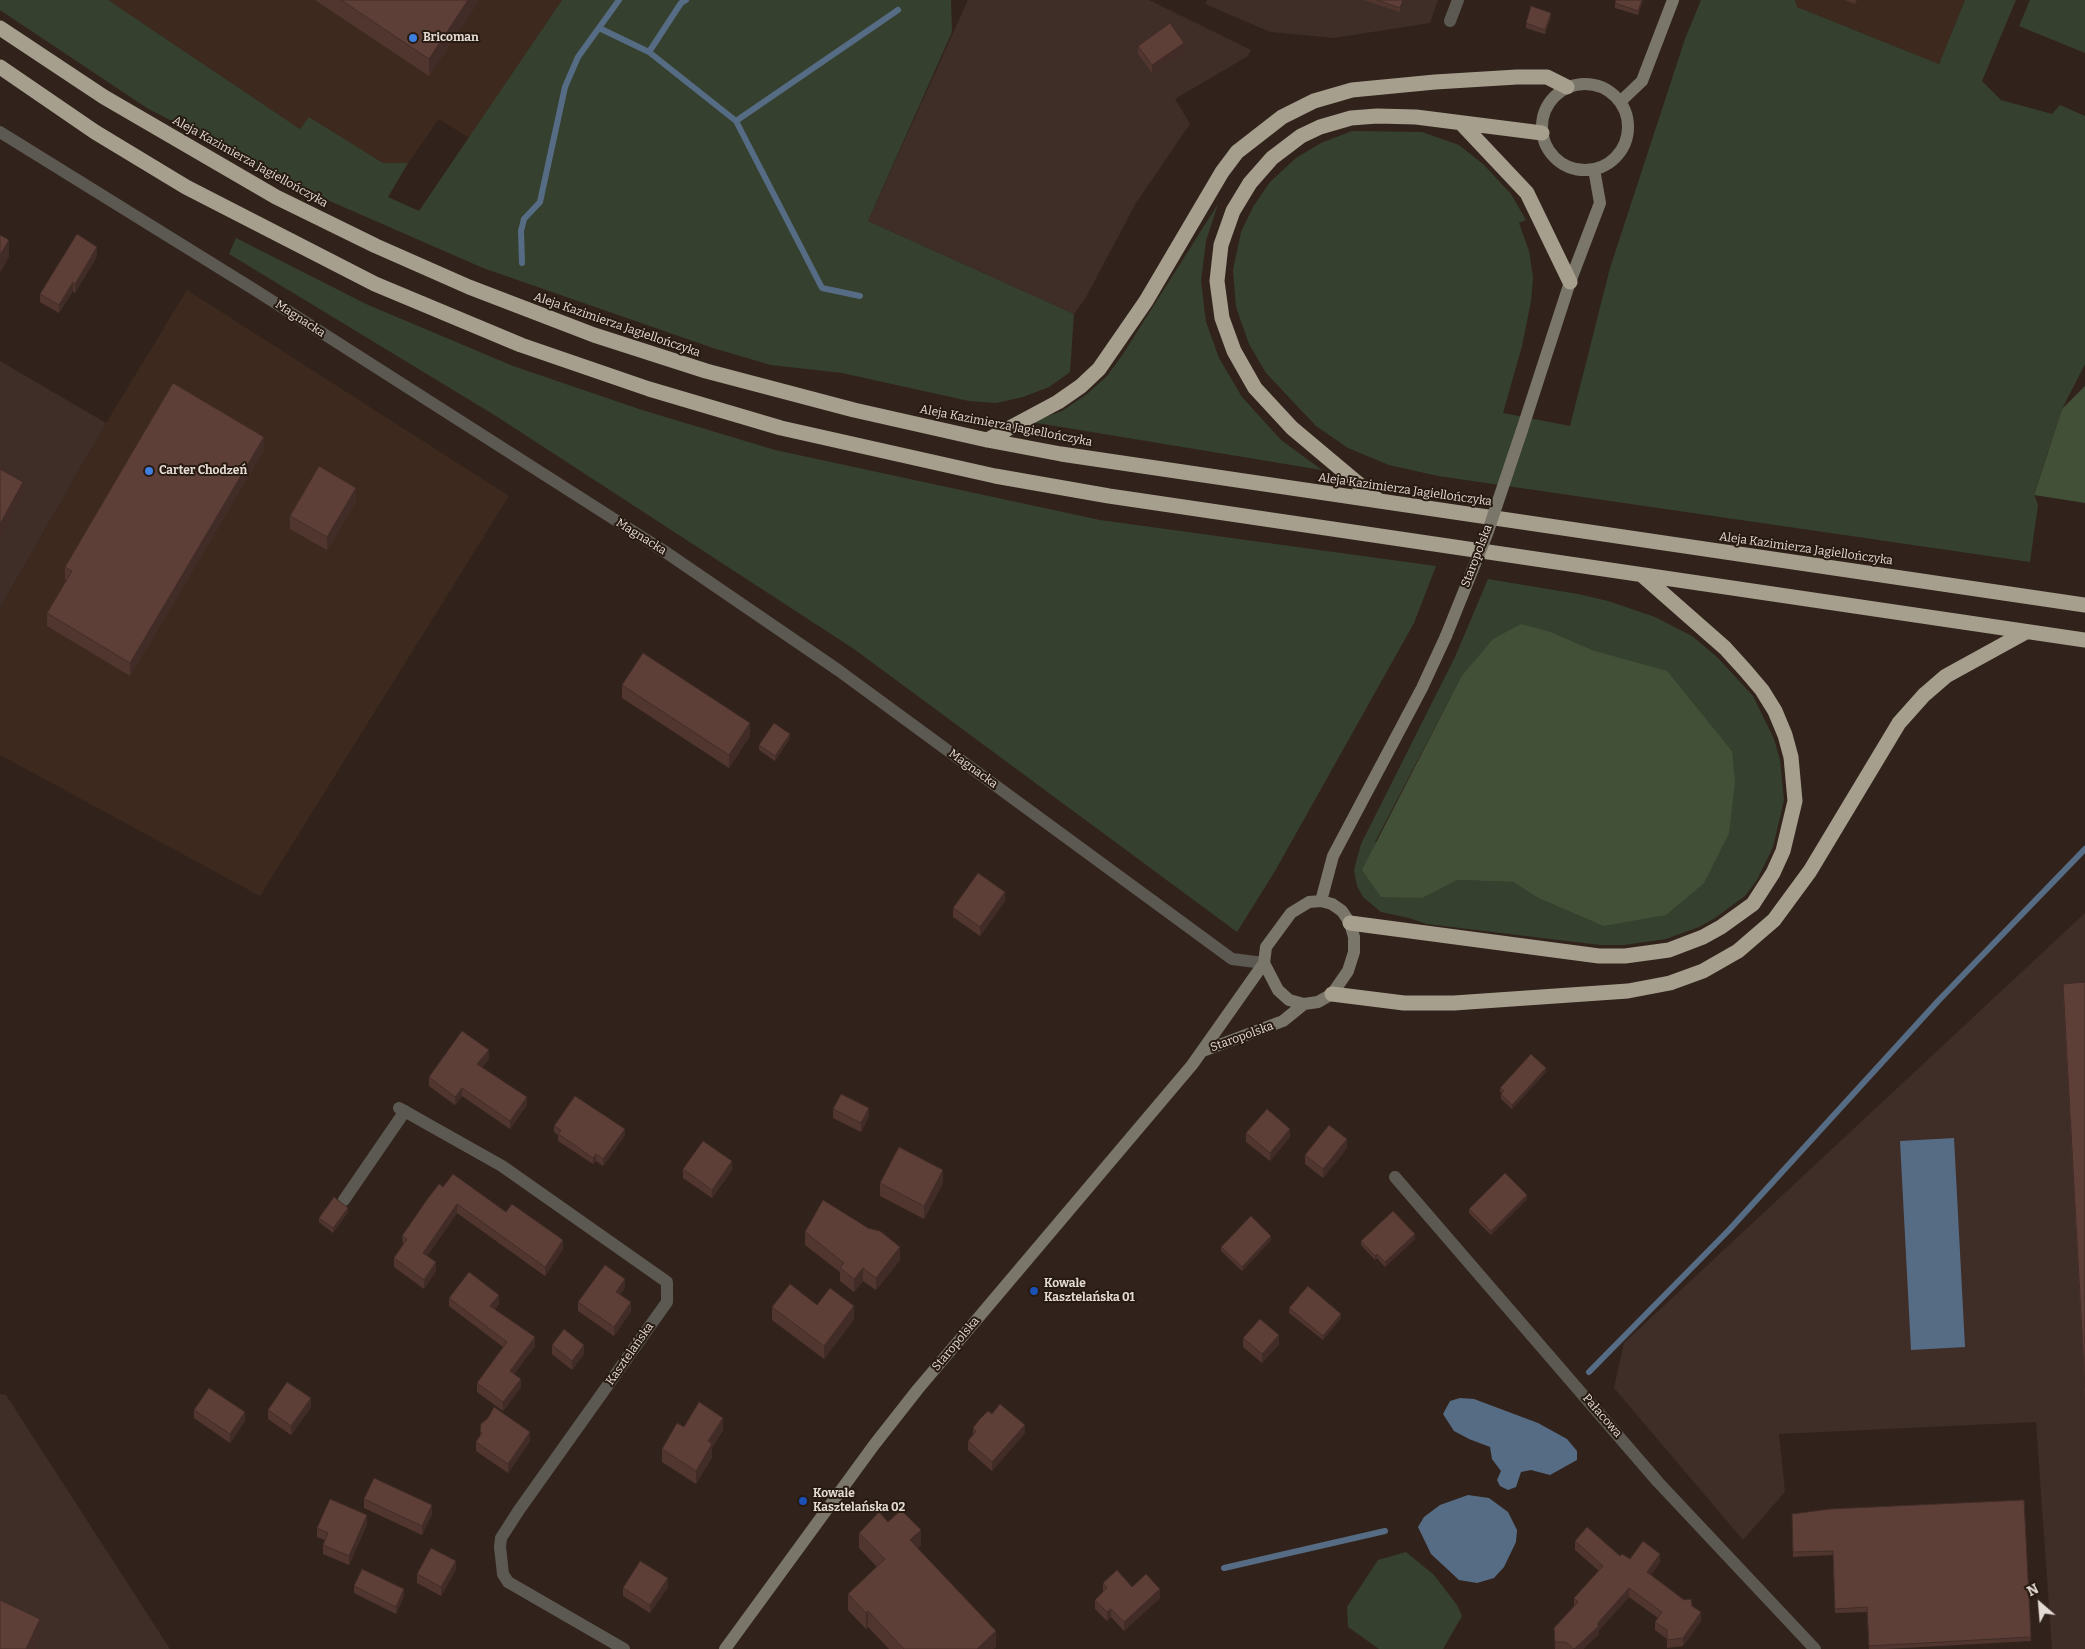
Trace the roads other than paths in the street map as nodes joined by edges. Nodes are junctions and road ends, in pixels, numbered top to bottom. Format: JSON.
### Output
{"nodes":[{"id":1,"x":1458,"y":0,"type":"edge"},
{"id":2,"x":1673,"y":0,"type":"edge"},
{"id":3,"x":1450,"y":21,"type":"dead end"},
{"id":4,"x":0,"y":28,"type":"edge"},
{"id":5,"x":0,"y":67,"type":"edge"},
{"id":6,"x":1568,"y":87,"type":"junction"},
{"id":7,"x":1620,"y":102,"type":"junction"},
{"id":8,"x":1461,"y":123,"type":"junction"},
{"id":9,"x":0,"y":132,"type":"edge"},
{"id":10,"x":1542,"y":133,"type":"junction"},
{"id":11,"x":1594,"y":169,"type":"junction"},
{"id":12,"x":1570,"y":282,"type":"junction"},
{"id":13,"x":987,"y":440,"type":"junction"},
{"id":14,"x":1379,"y":501,"type":"junction"},
{"id":15,"x":1642,"y":576,"type":"junction"},
{"id":16,"x":2085,"y":605,"type":"edge"},
{"id":17,"x":2026,"y":632,"type":"junction"},
{"id":18,"x":2085,"y":640,"type":"edge"},
{"id":19,"x":1321,"y":901,"type":"junction"},
{"id":20,"x":1350,"y":923,"type":"junction"},
{"id":21,"x":1264,"y":963,"type":"junction"},
{"id":22,"x":1332,"y":994,"type":"junction"},
{"id":23,"x":1304,"y":1004,"type":"junction"},
{"id":24,"x":1203,"y":1051,"type":"junction"},
{"id":25,"x":1395,"y":1177,"type":"dead end"},
{"id":26,"x":344,"y":1200,"type":"dead end"},
{"id":27,"x":624,"y":1649,"type":"edge"},
{"id":28,"x":725,"y":1649,"type":"edge"},
{"id":29,"x":1815,"y":1649,"type":"edge"}],
"edges":[{"from":1,"to":3,"type":"street"},
{"from":2,"to":7,"type":"main road"},
{"from":4,"to":13,"type":"highway","name":"Aleja Kazimierza Jagiellończyka"},
{"from":5,"to":15,"type":"highway"},
{"from":6,"to":7,"type":"main road"},
{"from":6,"to":10,"type":"main road"},
{"from":6,"to":13,"type":"highway"},
{"from":7,"to":11,"type":"main road"},
{"from":8,"to":10,"type":"highway"},
{"from":8,"to":12,"type":"highway"},
{"from":8,"to":14,"type":"highway"},
{"from":9,"to":21,"type":"street","name":"Magnacka"},
{"from":10,"to":11,"type":"main road"},
{"from":11,"to":12,"type":"main road","name":"Staropolska"},
{"from":12,"to":19,"type":"main road","name":"Staropolska","bridge":true},
{"from":13,"to":14,"type":"highway","name":"Aleja Kazimierza Jagiellończyka"},
{"from":14,"to":16,"type":"highway","name":"Aleja Kazimierza Jagiellończyka"},
{"from":15,"to":17,"type":"highway"},
{"from":15,"to":20,"type":"highway"},
{"from":17,"to":18,"type":"highway"},
{"from":17,"to":22,"type":"highway"},
{"from":19,"to":20,"type":"main road"},
{"from":19,"to":21,"type":"main road"},
{"from":20,"to":22,"type":"main road"},
{"from":21,"to":23,"type":"main road"},
{"from":21,"to":24,"type":"main road","name":"Staropolska"},
{"from":22,"to":23,"type":"main road"},
{"from":23,"to":24,"type":"main road","name":"Staropolska"},
{"from":24,"to":28,"type":"main road","name":"Staropolska"},
{"from":25,"to":29,"type":"street","name":"Pałacowa"},
{"from":26,"to":27,"type":"street","name":"Kasztelańska"}]}
